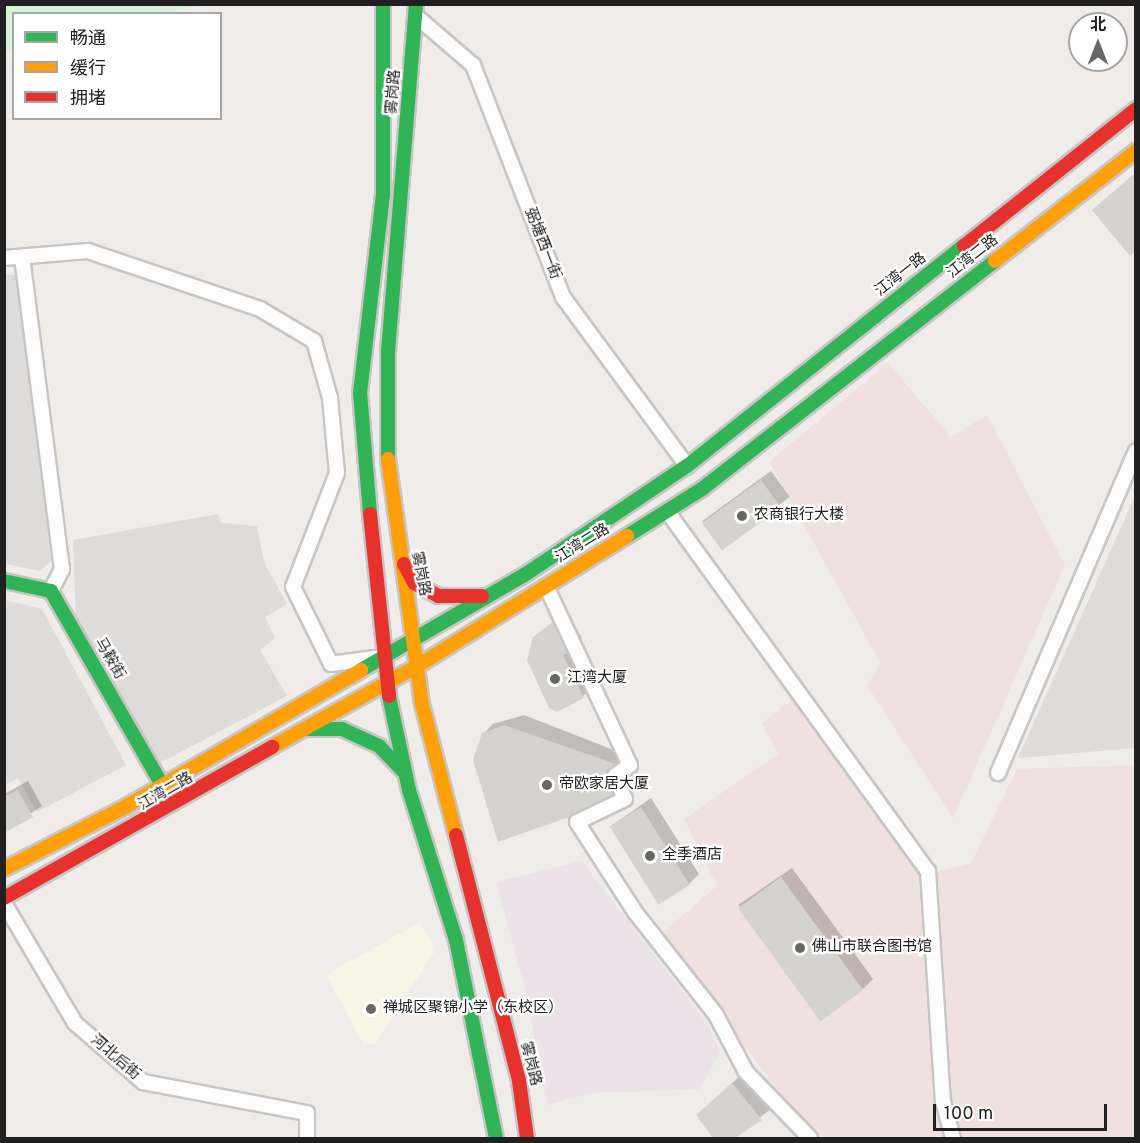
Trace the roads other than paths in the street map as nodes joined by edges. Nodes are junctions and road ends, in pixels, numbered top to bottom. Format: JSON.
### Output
{"nodes":[{"id":1,"x":383,"y":4,"type":"edge"},
{"id":2,"x":416,"y":10,"type":"edge"},
{"id":3,"x":1136,"y":109,"type":"edge"},
{"id":4,"x":1136,"y":151,"type":"edge"},
{"id":5,"x":22,"y":257,"type":"junction"},
{"id":6,"x":4,"y":258,"type":"edge"},
{"id":7,"x":1136,"y":451,"type":"edge"},
{"id":8,"x":687,"y":466,"type":"junction"},
{"id":9,"x":667,"y":511,"type":"junction"},
{"id":10,"x":399,"y":556,"type":"junction"},
{"id":11,"x":4,"y":581,"type":"edge"},
{"id":12,"x":546,"y":586,"type":"junction"},
{"id":13,"x":51,"y":591,"type":"junction"},
{"id":14,"x":491,"y":594,"type":"junction"},
{"id":15,"x":416,"y":637,"type":"junction"},
{"id":16,"x":381,"y":657,"type":"junction"},
{"id":17,"x":419,"y":665,"type":"junction"},
{"id":18,"x":384,"y":685,"type":"junction"},
{"id":19,"x":309,"y":729,"type":"junction"},
{"id":20,"x":405,"y":773,"type":"junction"},
{"id":21,"x":998,"y":773,"type":"dead end"},
{"id":22,"x":162,"y":785,"type":"junction"},
{"id":23,"x":4,"y":869,"type":"edge"},
{"id":24,"x":4,"y":898,"type":"edge"},
{"id":25,"x":4,"y":903,"type":"edge"},
{"id":26,"x":307,"y":1138,"type":"edge"},
{"id":27,"x":496,"y":1138,"type":"edge"},
{"id":28,"x":527,"y":1138,"type":"edge"},
{"id":29,"x":810,"y":1138,"type":"edge"},
{"id":30,"x":953,"y":1138,"type":"edge"}],
"edges":[{"from":1,"to":16,"type":"main road","name":"雾岗路"},
{"from":2,"to":8,"type":"street","name":"弼塘西一街"},
{"from":2,"to":10,"type":"main road","name":"雾岗路"},
{"from":3,"to":8,"type":"main road","name":"江湾一路"},
{"from":4,"to":9,"type":"main road","name":"江湾二路"},
{"from":5,"to":6,"type":"street"},
{"from":5,"to":13,"type":"street"},
{"from":5,"to":16,"type":"street"},
{"from":7,"to":21,"type":"street"},
{"from":8,"to":14,"type":"main road","name":"江湾二路"},
{"from":9,"to":12,"type":"main road","name":"江湾二路"},
{"from":9,"to":30,"type":"street"},
{"from":10,"to":14,"type":"main road"},
{"from":10,"to":15,"type":"main road","name":"雾岗路"},
{"from":11,"to":13,"type":"main road"},
{"from":12,"to":17,"type":"main road","name":"江湾二路"},
{"from":12,"to":29,"type":"street"},
{"from":13,"to":22,"type":"main road","name":"马鞍街"},
{"from":14,"to":15,"type":"main road","name":"江湾二路"},
{"from":15,"to":16,"type":"main road","name":"江湾二路"},
{"from":15,"to":17,"type":"main road","name":"雾岗路"},
{"from":16,"to":18,"type":"main road","name":"雾岗路"},
{"from":16,"to":22,"type":"main road","name":"江湾二路"},
{"from":17,"to":18,"type":"main road","name":"江湾二路"},
{"from":17,"to":28,"type":"main road","name":"雾岗路"},
{"from":18,"to":19,"type":"main road","name":"江湾二路"},
{"from":18,"to":20,"type":"main road","name":"雾岗路"},
{"from":19,"to":20,"type":"main road"},
{"from":19,"to":24,"type":"main road","name":"江湾二路"},
{"from":20,"to":27,"type":"main road","name":"雾岗路"},
{"from":22,"to":23,"type":"main road","name":"江湾二路"},
{"from":25,"to":26,"type":"street","name":"河北后街"}]}
